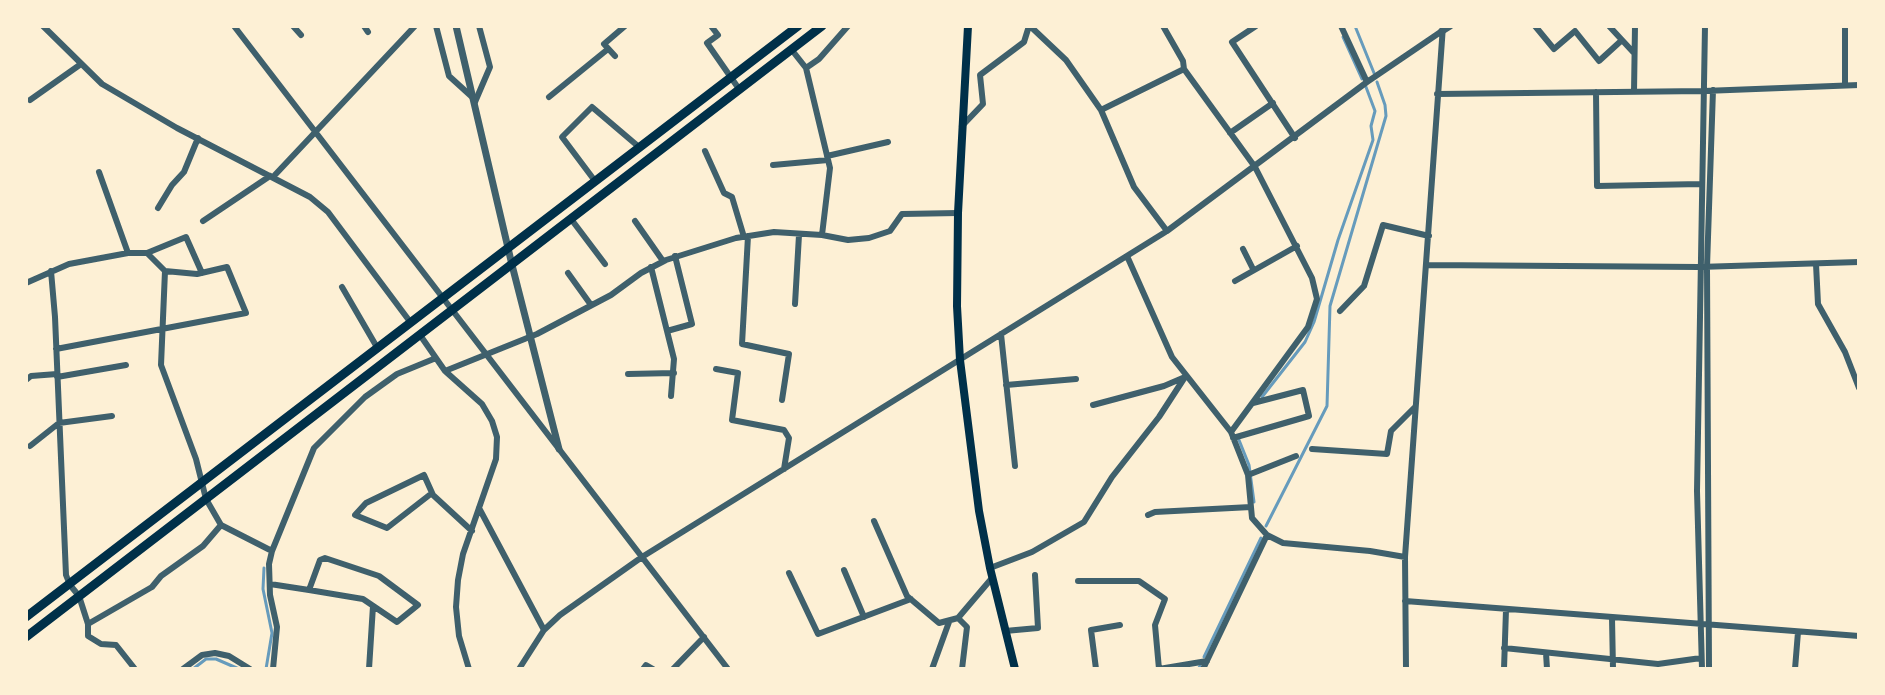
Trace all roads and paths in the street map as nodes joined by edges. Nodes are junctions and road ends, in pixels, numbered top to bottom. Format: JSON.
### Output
{"nodes":[{"id":1,"x":43,"y":26,"type":"edge"},
{"id":2,"x":293,"y":26,"type":"edge"},
{"id":3,"x":415,"y":26,"type":"edge"},
{"id":4,"x":436,"y":26,"type":"edge"},
{"id":5,"x":456,"y":26,"type":"edge"},
{"id":6,"x":479,"y":26,"type":"edge"},
{"id":7,"x":625,"y":26,"type":"edge"},
{"id":8,"x":711,"y":26,"type":"edge"},
{"id":9,"x":798,"y":26,"type":"edge"},
{"id":10,"x":822,"y":26,"type":"edge"},
{"id":11,"x":848,"y":26,"type":"edge"},
{"id":12,"x":968,"y":26,"type":"edge"},
{"id":13,"x":1030,"y":26,"type":"edge"},
{"id":14,"x":1163,"y":26,"type":"edge"},
{"id":15,"x":1256,"y":26,"type":"edge"},
{"id":16,"x":1341,"y":26,"type":"edge"},
{"id":17,"x":1450,"y":26,"type":"edge"},
{"id":18,"x":1535,"y":26,"type":"edge"},
{"id":19,"x":1609,"y":26,"type":"edge"},
{"id":20,"x":1635,"y":26,"type":"edge"},
{"id":21,"x":1705,"y":26,"type":"edge"},
{"id":22,"x":1845,"y":26,"type":"edge"},
{"id":23,"x":238,"y":27,"type":"edge"},
{"id":24,"x":1442,"y":29,"type":"edge"},
{"id":25,"x":301,"y":35,"type":"dead end"},
{"id":26,"x":1622,"y":40,"type":"junction"},
{"id":27,"x":608,"y":49,"type":"junction"},
{"id":28,"x":791,"y":49,"type":"junction"},
{"id":29,"x":1634,"y":53,"type":"junction"},
{"id":30,"x":615,"y":56,"type":"dead end"},
{"id":31,"x":81,"y":64,"type":"junction"},
{"id":32,"x":806,"y":68,"type":"junction"},
{"id":33,"x":1184,"y":69,"type":"junction"},
{"id":34,"x":731,"y":77,"type":"junction"},
{"id":35,"x":1367,"y":82,"type":"junction"},
{"id":36,"x":1845,"y":85,"type":"junction"},
{"id":37,"x":1859,"y":85,"type":"edge"},
{"id":38,"x":739,"y":89,"type":"junction"},
{"id":39,"x":1713,"y":90,"type":"junction"},
{"id":40,"x":1704,"y":91,"type":"junction"},
{"id":41,"x":1596,"y":92,"type":"junction"},
{"id":42,"x":1634,"y":92,"type":"junction"},
{"id":43,"x":1437,"y":94,"type":"junction"},
{"id":44,"x":549,"y":97,"type":"dead end"},
{"id":45,"x":30,"y":100,"type":"dead end"},
{"id":46,"x":472,"y":101,"type":"junction"},
{"id":47,"x":1273,"y":103,"type":"junction"},
{"id":48,"x":1101,"y":110,"type":"junction"},
{"id":49,"x":962,"y":126,"type":"junction"},
{"id":50,"x":317,"y":133,"type":"junction"},
{"id":51,"x":1230,"y":133,"type":"junction"},
{"id":52,"x":198,"y":138,"type":"junction"},
{"id":53,"x":1295,"y":138,"type":"junction"},
{"id":54,"x":888,"y":142,"type":"dead end"},
{"id":55,"x":639,"y":147,"type":"junction"},
{"id":56,"x":705,"y":151,"type":"dead end"},
{"id":57,"x":828,"y":158,"type":"junction"},
{"id":58,"x":773,"y":165,"type":"dead end"},
{"id":59,"x":1255,"y":167,"type":"junction"},
{"id":60,"x":99,"y":172,"type":"dead end"},
{"id":61,"x":272,"y":177,"type":"junction"},
{"id":62,"x":595,"y":181,"type":"junction"},
{"id":63,"x":1701,"y":184,"type":"junction"},
{"id":64,"x":158,"y":208,"type":"dead end"},
{"id":65,"x":958,"y":213,"type":"junction"},
{"id":66,"x":571,"y":219,"type":"junction"},
{"id":67,"x":203,"y":221,"type":"dead end"},
{"id":68,"x":635,"y":221,"type":"dead end"},
{"id":69,"x":1167,"y":231,"type":"junction"},
{"id":70,"x":799,"y":235,"type":"junction"},
{"id":71,"x":822,"y":235,"type":"junction"},
{"id":72,"x":746,"y":236,"type":"junction"},
{"id":73,"x":1429,"y":236,"type":"junction"},
{"id":74,"x":1297,"y":246,"type":"junction"},
{"id":75,"x":507,"y":247,"type":"junction"},
{"id":76,"x":1243,"y":249,"type":"dead end"},
{"id":77,"x":128,"y":253,"type":"junction"},
{"id":78,"x":147,"y":253,"type":"junction"},
{"id":79,"x":675,"y":256,"type":"junction"},
{"id":80,"x":1127,"y":256,"type":"junction"},
{"id":81,"x":663,"y":261,"type":"junction"},
{"id":82,"x":1859,"y":262,"type":"edge"},
{"id":83,"x":605,"y":264,"type":"dead end"},
{"id":84,"x":1816,"y":264,"type":"junction"},
{"id":85,"x":512,"y":265,"type":"junction"},
{"id":86,"x":1427,"y":265,"type":"junction"},
{"id":87,"x":651,"y":267,"type":"junction"},
{"id":88,"x":1703,"y":267,"type":"junction"},
{"id":89,"x":1253,"y":269,"type":"junction"},
{"id":90,"x":51,"y":271,"type":"junction"},
{"id":91,"x":165,"y":271,"type":"junction"},
{"id":92,"x":202,"y":273,"type":"junction"},
{"id":93,"x":568,"y":273,"type":"dead end"},
{"id":94,"x":1235,"y":281,"type":"dead end"},
{"id":95,"x":26,"y":283,"type":"edge"},
{"id":96,"x":342,"y":287,"type":"dead end"},
{"id":97,"x":444,"y":298,"type":"junction"},
{"id":98,"x":795,"y":304,"type":"dead end"},
{"id":99,"x":591,"y":305,"type":"junction"},
{"id":100,"x":453,"y":310,"type":"junction"},
{"id":101,"x":1340,"y":311,"type":"dead end"},
{"id":102,"x":411,"y":323,"type":"junction"},
{"id":103,"x":162,"y":329,"type":"junction"},
{"id":104,"x":667,"y":331,"type":"junction"},
{"id":105,"x":1001,"y":334,"type":"junction"},
{"id":106,"x":420,"y":335,"type":"junction"},
{"id":107,"x":530,"y":337,"type":"junction"},
{"id":108,"x":56,"y":349,"type":"junction"},
{"id":109,"x":378,"y":349,"type":"junction"},
{"id":110,"x":488,"y":355,"type":"junction"},
{"id":111,"x":436,"y":358,"type":"junction"},
{"id":112,"x":960,"y":360,"type":"junction"},
{"id":113,"x":126,"y":365,"type":"dead end"},
{"id":114,"x":716,"y":369,"type":"dead end"},
{"id":115,"x":445,"y":371,"type":"junction"},
{"id":116,"x":674,"y":373,"type":"junction"},
{"id":117,"x":628,"y":374,"type":"dead end"},
{"id":118,"x":57,"y":376,"type":"junction"},
{"id":119,"x":1185,"y":377,"type":"junction"},
{"id":120,"x":1076,"y":379,"type":"dead end"},
{"id":121,"x":26,"y":380,"type":"edge"},
{"id":122,"x":1006,"y":385,"type":"junction"},
{"id":123,"x":1859,"y":388,"type":"edge"},
{"id":124,"x":671,"y":396,"type":"dead end"},
{"id":125,"x":782,"y":400,"type":"dead end"},
{"id":126,"x":1253,"y":403,"type":"junction"},
{"id":127,"x":1093,"y":405,"type":"dead end"},
{"id":128,"x":1415,"y":407,"type":"junction"},
{"id":129,"x":112,"y":416,"type":"dead end"},
{"id":130,"x":59,"y":423,"type":"junction"},
{"id":131,"x":1232,"y":435,"type":"junction"},
{"id":132,"x":30,"y":446,"type":"dead end"},
{"id":133,"x":559,"y":449,"type":"junction"},
{"id":134,"x":1312,"y":449,"type":"dead end"},
{"id":135,"x":1296,"y":456,"type":"dead end"},
{"id":136,"x":1015,"y":466,"type":"dead end"},
{"id":137,"x":784,"y":469,"type":"junction"},
{"id":138,"x":1250,"y":474,"type":"junction"},
{"id":139,"x":202,"y":484,"type":"junction"},
{"id":140,"x":432,"y":493,"type":"junction"},
{"id":141,"x":206,"y":499,"type":"junction"},
{"id":142,"x":1251,"y":507,"type":"junction"},
{"id":143,"x":479,"y":508,"type":"junction"},
{"id":144,"x":1148,"y":515,"type":"dead end"},
{"id":145,"x":874,"y":521,"type":"dead end"},
{"id":146,"x":221,"y":525,"type":"junction"},
{"id":147,"x":472,"y":531,"type":"junction"},
{"id":148,"x":1267,"y":535,"type":"junction"},
{"id":149,"x":272,"y":551,"type":"junction"},
{"id":150,"x":642,"y":557,"type":"junction"},
{"id":151,"x":1405,"y":557,"type":"junction"},
{"id":152,"x":990,"y":568,"type":"junction"},
{"id":153,"x":844,"y":570,"type":"dead end"},
{"id":154,"x":789,"y":573,"type":"dead end"},
{"id":155,"x":1035,"y":575,"type":"dead end"},
{"id":156,"x":992,"y":578,"type":"junction"},
{"id":157,"x":1078,"y":581,"type":"dead end"},
{"id":158,"x":270,"y":584,"type":"junction"},
{"id":159,"x":70,"y":585,"type":"junction"},
{"id":160,"x":309,"y":590,"type":"junction"},
{"id":161,"x":79,"y":596,"type":"junction"},
{"id":162,"x":911,"y":599,"type":"junction"},
{"id":163,"x":1405,"y":601,"type":"junction"},
{"id":164,"x":373,"y":606,"type":"junction"},
{"id":165,"x":1506,"y":610,"type":"junction"},
{"id":166,"x":26,"y":617,"type":"edge"},
{"id":167,"x":864,"y":617,"type":"junction"},
{"id":168,"x":958,"y":618,"type":"junction"},
{"id":169,"x":1612,"y":618,"type":"junction"},
{"id":170,"x":949,"y":622,"type":"junction"},
{"id":171,"x":88,"y":624,"type":"junction"},
{"id":172,"x":1120,"y":625,"type":"dead end"},
{"id":173,"x":1704,"y":625,"type":"junction"},
{"id":174,"x":544,"y":630,"type":"junction"},
{"id":175,"x":1005,"y":631,"type":"junction"},
{"id":176,"x":1798,"y":632,"type":"junction"},
{"id":177,"x":1859,"y":636,"type":"edge"},
{"id":178,"x":26,"y":637,"type":"edge"},
{"id":179,"x":704,"y":637,"type":"junction"},
{"id":180,"x":1504,"y":648,"type":"junction"},
{"id":181,"x":1546,"y":653,"type":"junction"},
{"id":182,"x":1701,"y":658,"type":"junction"},
{"id":183,"x":1588,"y":659,"type":"junction"},
{"id":184,"x":1207,"y":661,"type":"junction"},
{"id":185,"x":1613,"y":665,"type":"edge"},
{"id":186,"x":1658,"y":667,"type":"edge"},
{"id":187,"x":245,"y":668,"type":"edge"},
{"id":188,"x":135,"y":669,"type":"edge"},
{"id":189,"x":183,"y":669,"type":"edge"},
{"id":190,"x":273,"y":669,"type":"edge"},
{"id":191,"x":369,"y":669,"type":"edge"},
{"id":192,"x":469,"y":669,"type":"edge"},
{"id":193,"x":519,"y":669,"type":"edge"},
{"id":194,"x":643,"y":669,"type":"edge"},
{"id":195,"x":653,"y":669,"type":"edge"},
{"id":196,"x":673,"y":669,"type":"edge"},
{"id":197,"x":728,"y":669,"type":"edge"},
{"id":198,"x":932,"y":669,"type":"edge"},
{"id":199,"x":962,"y":669,"type":"edge"},
{"id":200,"x":1015,"y":669,"type":"edge"},
{"id":201,"x":1096,"y":669,"type":"edge"},
{"id":202,"x":1158,"y":669,"type":"edge"},
{"id":203,"x":1203,"y":669,"type":"edge"},
{"id":204,"x":1406,"y":669,"type":"edge"},
{"id":205,"x":1504,"y":669,"type":"edge"},
{"id":206,"x":1547,"y":669,"type":"edge"},
{"id":207,"x":1588,"y":669,"type":"edge"},
{"id":208,"x":1702,"y":669,"type":"edge"},
{"id":209,"x":1709,"y":669,"type":"edge"},
{"id":210,"x":1795,"y":669,"type":"edge"}],
"edges":[{"from":1,"to":31,"type":"street"},
{"from":2,"to":25,"type":"street"},
{"from":3,"to":50,"type":"street"},
{"from":4,"to":46,"type":"street"},
{"from":5,"to":46,"type":"street"},
{"from":6,"to":46,"type":"street"},
{"from":7,"to":27,"type":"street"},
{"from":8,"to":34,"type":"street"},
{"from":9,"to":34,"type":"main road"},
{"from":10,"to":28,"type":"main road"},
{"from":11,"to":32,"type":"street"},
{"from":12,"to":49,"type":"main road"},
{"from":13,"to":48,"type":"street"},
{"from":13,"to":49,"type":"street"},
{"from":14,"to":33,"type":"street"},
{"from":15,"to":47,"type":"street"},
{"from":16,"to":35,"type":"street"},
{"from":17,"to":24,"type":"street"},
{"from":18,"to":26,"type":"street"},
{"from":19,"to":26,"type":"street"},
{"from":20,"to":29,"type":"street"},
{"from":21,"to":40,"type":"street"},
{"from":22,"to":36,"type":"street"},
{"from":23,"to":50,"type":"street"},
{"from":24,"to":35,"type":"street"},
{"from":24,"to":43,"type":"street"},
{"from":26,"to":29,"type":"street"},
{"from":27,"to":30,"type":"street"},
{"from":27,"to":44,"type":"street"},
{"from":28,"to":32,"type":"street"},
{"from":28,"to":38,"type":"main road"},
{"from":29,"to":42,"type":"street"},
{"from":31,"to":45,"type":"street"},
{"from":31,"to":52,"type":"street"},
{"from":32,"to":57,"type":"street"},
{"from":33,"to":48,"type":"street"},
{"from":33,"to":51,"type":"street"},
{"from":34,"to":38,"type":"street"},
{"from":34,"to":55,"type":"main road"},
{"from":35,"to":53,"type":"street"},
{"from":36,"to":37,"type":"street"},
{"from":36,"to":39,"type":"street"},
{"from":38,"to":66,"type":"main road"},
{"from":39,"to":40,"type":"street"},
{"from":39,"to":88,"type":"street"},
{"from":40,"to":42,"type":"street"},
{"from":40,"to":63,"type":"street"},
{"from":41,"to":42,"type":"street"},
{"from":41,"to":43,"type":"street"},
{"from":41,"to":63,"type":"street"},
{"from":43,"to":73,"type":"street"},
{"from":46,"to":75,"type":"street"},
{"from":47,"to":51,"type":"street"},
{"from":47,"to":53,"type":"street"},
{"from":48,"to":69,"type":"street"},
{"from":49,"to":65,"type":"main road"},
{"from":50,"to":61,"type":"street"},
{"from":50,"to":97,"type":"street"},
{"from":51,"to":59,"type":"street"},
{"from":52,"to":61,"type":"street"},
{"from":52,"to":64,"type":"street"},
{"from":53,"to":59,"type":"street"},
{"from":54,"to":57,"type":"street"},
{"from":55,"to":62,"type":"main road"},
{"from":55,"to":62,"type":"street"},
{"from":56,"to":72,"type":"street"},
{"from":57,"to":58,"type":"street"},
{"from":57,"to":71,"type":"street"},
{"from":59,"to":69,"type":"street"},
{"from":59,"to":74,"type":"street"},
{"from":60,"to":77,"type":"street"},
{"from":61,"to":67,"type":"street"},
{"from":61,"to":102,"type":"street"},
{"from":62,"to":75,"type":"main road"},
{"from":63,"to":88,"type":"street"},
{"from":65,"to":71,"type":"street"},
{"from":65,"to":112,"type":"main road"},
{"from":66,"to":83,"type":"street"},
{"from":66,"to":85,"type":"main road"},
{"from":68,"to":81,"type":"street"},
{"from":69,"to":80,"type":"street"},
{"from":70,"to":71,"type":"street"},
{"from":70,"to":72,"type":"street"},
{"from":70,"to":98,"type":"street"},
{"from":72,"to":79,"type":"street"},
{"from":72,"to":125,"type":"street"},
{"from":73,"to":86,"type":"street"},
{"from":73,"to":101,"type":"street"},
{"from":74,"to":89,"type":"street"},
{"from":74,"to":126,"type":"street"},
{"from":75,"to":85,"type":"street"},
{"from":75,"to":97,"type":"main road"},
{"from":76,"to":89,"type":"street"},
{"from":77,"to":78,"type":"street"},
{"from":77,"to":90,"type":"street"},
{"from":78,"to":91,"type":"street"},
{"from":78,"to":92,"type":"street"},
{"from":79,"to":81,"type":"street"},
{"from":79,"to":104,"type":"street"},
{"from":80,"to":105,"type":"street"},
{"from":80,"to":119,"type":"street"},
{"from":81,"to":87,"type":"street"},
{"from":82,"to":84,"type":"street"},
{"from":84,"to":88,"type":"street"},
{"from":84,"to":123,"type":"street"},
{"from":85,"to":100,"type":"main road"},
{"from":85,"to":107,"type":"street"},
{"from":86,"to":88,"type":"street"},
{"from":86,"to":128,"type":"street"},
{"from":87,"to":99,"type":"street"},
{"from":87,"to":104,"type":"street"},
{"from":88,"to":173,"type":"street"},
{"from":89,"to":94,"type":"street"},
{"from":90,"to":95,"type":"street"},
{"from":90,"to":108,"type":"street"},
{"from":91,"to":92,"type":"street"},
{"from":91,"to":103,"type":"street"},
{"from":92,"to":103,"type":"street"},
{"from":93,"to":99,"type":"street"},
{"from":96,"to":109,"type":"street"},
{"from":97,"to":100,"type":"street"},
{"from":97,"to":102,"type":"main road"},
{"from":99,"to":107,"type":"street"},
{"from":100,"to":106,"type":"main road"},
{"from":100,"to":110,"type":"street"},
{"from":102,"to":109,"type":"main road"},
{"from":103,"to":108,"type":"street"},
{"from":103,"to":139,"type":"street"},
{"from":104,"to":116,"type":"street"},
{"from":105,"to":112,"type":"street"},
{"from":105,"to":122,"type":"street"},
{"from":106,"to":111,"type":"street"},
{"from":106,"to":141,"type":"main road"},
{"from":107,"to":110,"type":"street"},
{"from":107,"to":133,"type":"street"},
{"from":108,"to":118,"type":"street"},
{"from":109,"to":139,"type":"main road"},
{"from":110,"to":115,"type":"street"},
{"from":110,"to":133,"type":"street"},
{"from":111,"to":115,"type":"street"},
{"from":111,"to":149,"type":"street"},
{"from":112,"to":137,"type":"street"},
{"from":112,"to":152,"type":"main road"},
{"from":113,"to":118,"type":"street"},
{"from":114,"to":137,"type":"street"},
{"from":115,"to":143,"type":"street"},
{"from":116,"to":117,"type":"street"},
{"from":116,"to":124,"type":"street"},
{"from":118,"to":121,"type":"street"},
{"from":118,"to":130,"type":"street"},
{"from":119,"to":127,"type":"street"},
{"from":119,"to":131,"type":"street"},
{"from":119,"to":152,"type":"street"},
{"from":120,"to":122,"type":"street"},
{"from":122,"to":136,"type":"street"},
{"from":126,"to":131,"type":"street"},
{"from":126,"to":131,"type":"street"},
{"from":128,"to":134,"type":"street"},
{"from":128,"to":151,"type":"street"},
{"from":129,"to":130,"type":"street"},
{"from":130,"to":132,"type":"street"},
{"from":130,"to":159,"type":"street"},
{"from":131,"to":138,"type":"street"},
{"from":133,"to":150,"type":"street"},
{"from":135,"to":138,"type":"street"},
{"from":137,"to":150,"type":"street"},
{"from":138,"to":142,"type":"street"},
{"from":139,"to":141,"type":"street"},
{"from":139,"to":159,"type":"main road"},
{"from":140,"to":140,"type":"street"},
{"from":140,"to":147,"type":"street"},
{"from":141,"to":146,"type":"street"},
{"from":141,"to":161,"type":"main road"},
{"from":142,"to":144,"type":"street"},
{"from":142,"to":148,"type":"street"},
{"from":143,"to":147,"type":"street"},
{"from":143,"to":174,"type":"street"},
{"from":145,"to":162,"type":"street"},
{"from":146,"to":149,"type":"street"},
{"from":146,"to":171,"type":"street"},
{"from":147,"to":192,"type":"street"},
{"from":148,"to":151,"type":"street"},
{"from":148,"to":184,"type":"street"},
{"from":149,"to":158,"type":"street"},
{"from":150,"to":174,"type":"street"},
{"from":150,"to":179,"type":"street"},
{"from":151,"to":163,"type":"street"},
{"from":152,"to":156,"type":"main road"},
{"from":153,"to":167,"type":"street"},
{"from":154,"to":167,"type":"street"},
{"from":155,"to":175,"type":"street"},
{"from":156,"to":168,"type":"street"},
{"from":156,"to":175,"type":"main road"},
{"from":157,"to":202,"type":"street"},
{"from":158,"to":160,"type":"street"},
{"from":158,"to":190,"type":"street"},
{"from":159,"to":161,"type":"street"},
{"from":159,"to":166,"type":"main road"},
{"from":160,"to":164,"type":"street"},
{"from":160,"to":164,"type":"street"},
{"from":161,"to":171,"type":"street"},
{"from":161,"to":178,"type":"main road"},
{"from":162,"to":167,"type":"street"},
{"from":162,"to":170,"type":"street"},
{"from":163,"to":165,"type":"street"},
{"from":163,"to":204,"type":"street"},
{"from":164,"to":191,"type":"street"},
{"from":165,"to":169,"type":"street"},
{"from":165,"to":180,"type":"street"},
{"from":168,"to":170,"type":"street"},
{"from":168,"to":199,"type":"street"},
{"from":169,"to":173,"type":"street"},
{"from":169,"to":185,"type":"street"},
{"from":170,"to":198,"type":"street"},
{"from":171,"to":188,"type":"street"},
{"from":172,"to":201,"type":"street"},
{"from":173,"to":176,"type":"street"},
{"from":173,"to":182,"type":"street"},
{"from":173,"to":209,"type":"street"},
{"from":174,"to":193,"type":"street"},
{"from":175,"to":200,"type":"main road"},
{"from":176,"to":177,"type":"street"},
{"from":176,"to":210,"type":"street"},
{"from":179,"to":196,"type":"street"},
{"from":179,"to":197,"type":"street"},
{"from":180,"to":181,"type":"street"},
{"from":180,"to":205,"type":"street"},
{"from":181,"to":183,"type":"street"},
{"from":181,"to":206,"type":"street"},
{"from":182,"to":186,"type":"street"},
{"from":182,"to":208,"type":"street"},
{"from":183,"to":185,"type":"street"},
{"from":183,"to":207,"type":"street"},
{"from":184,"to":202,"type":"street"},
{"from":184,"to":203,"type":"street"},
{"from":185,"to":186,"type":"street"},
{"from":187,"to":189,"type":"street"},
{"from":194,"to":195,"type":"street"}]}
